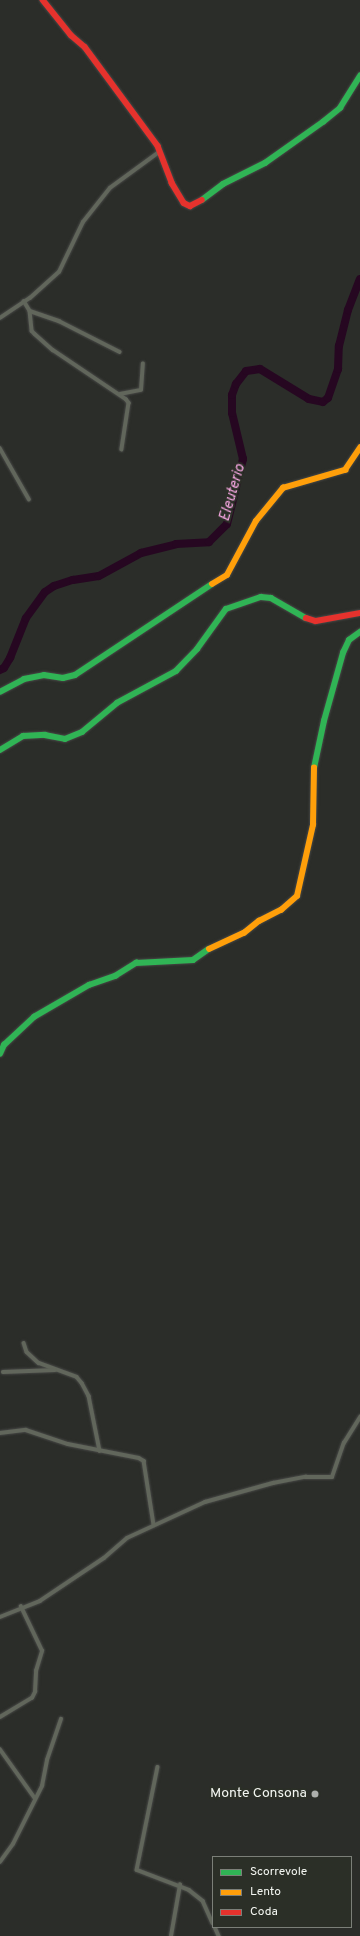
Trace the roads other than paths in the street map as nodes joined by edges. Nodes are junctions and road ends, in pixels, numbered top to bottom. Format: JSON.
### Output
{"nodes":[{"id":1,"x":43,"y":0,"type":"edge"},
{"id":2,"x":360,"y":76,"type":"edge"},
{"id":3,"x":160,"y":152,"type":"junction"},
{"id":4,"x":24,"y":301,"type":"junction"},
{"id":5,"x":30,"y":311,"type":"junction"},
{"id":6,"x":0,"y":318,"type":"edge"},
{"id":7,"x":120,"y":352,"type":"dead end"},
{"id":8,"x":143,"y":364,"type":"dead end"},
{"id":9,"x":120,"y":394,"type":"junction"},
{"id":10,"x":0,"y":448,"type":"edge"},
{"id":11,"x":360,"y":448,"type":"edge"},
{"id":12,"x":122,"y":449,"type":"dead end"},
{"id":13,"x":29,"y":499,"type":"dead end"},
{"id":14,"x":360,"y":613,"type":"edge"},
{"id":15,"x":360,"y":632,"type":"edge"},
{"id":16,"x":0,"y":692,"type":"edge"},
{"id":17,"x":0,"y":750,"type":"edge"},
{"id":18,"x":0,"y":1054,"type":"edge"},
{"id":19,"x":24,"y":1343,"type":"dead end"},
{"id":20,"x":57,"y":1370,"type":"junction"},
{"id":21,"x":3,"y":1372,"type":"dead end"},
{"id":22,"x":360,"y":1417,"type":"edge"},
{"id":23,"x":0,"y":1433,"type":"edge"},
{"id":24,"x":100,"y":1451,"type":"junction"},
{"id":25,"x":154,"y":1525,"type":"junction"},
{"id":26,"x":21,"y":1607,"type":"junction"},
{"id":27,"x":0,"y":1617,"type":"edge"},
{"id":28,"x":0,"y":1717,"type":"edge"},
{"id":29,"x":61,"y":1719,"type":"dead end"},
{"id":30,"x":0,"y":1749,"type":"edge"},
{"id":31,"x":158,"y":1767,"type":"dead end"},
{"id":32,"x":35,"y":1798,"type":"junction"},
{"id":33,"x":0,"y":1862,"type":"edge"},
{"id":34,"x":180,"y":1885,"type":"junction"},
{"id":35,"x":212,"y":1920,"type":"edge"},
{"id":36,"x":171,"y":1936,"type":"edge"}],
"edges":[{"from":1,"to":3,"type":"street"},
{"from":2,"to":3,"type":"street"},
{"from":3,"to":4,"type":"street"},
{"from":4,"to":5,"type":"street"},
{"from":4,"to":6,"type":"street"},
{"from":5,"to":7,"type":"street"},
{"from":5,"to":9,"type":"street"},
{"from":8,"to":9,"type":"street"},
{"from":9,"to":12,"type":"street"},
{"from":10,"to":13,"type":"street"},
{"from":11,"to":16,"type":"street"},
{"from":14,"to":17,"type":"street"},
{"from":15,"to":18,"type":"street"},
{"from":19,"to":20,"type":"street"},
{"from":20,"to":21,"type":"street"},
{"from":20,"to":24,"type":"street"},
{"from":22,"to":25,"type":"street"},
{"from":23,"to":24,"type":"street"},
{"from":24,"to":25,"type":"street"},
{"from":25,"to":26,"type":"street"},
{"from":26,"to":27,"type":"street"},
{"from":26,"to":28,"type":"street"},
{"from":29,"to":32,"type":"street"},
{"from":30,"to":32,"type":"street"},
{"from":31,"to":34,"type":"street"},
{"from":32,"to":33,"type":"street"},
{"from":34,"to":35,"type":"street"},
{"from":34,"to":36,"type":"street"}]}
